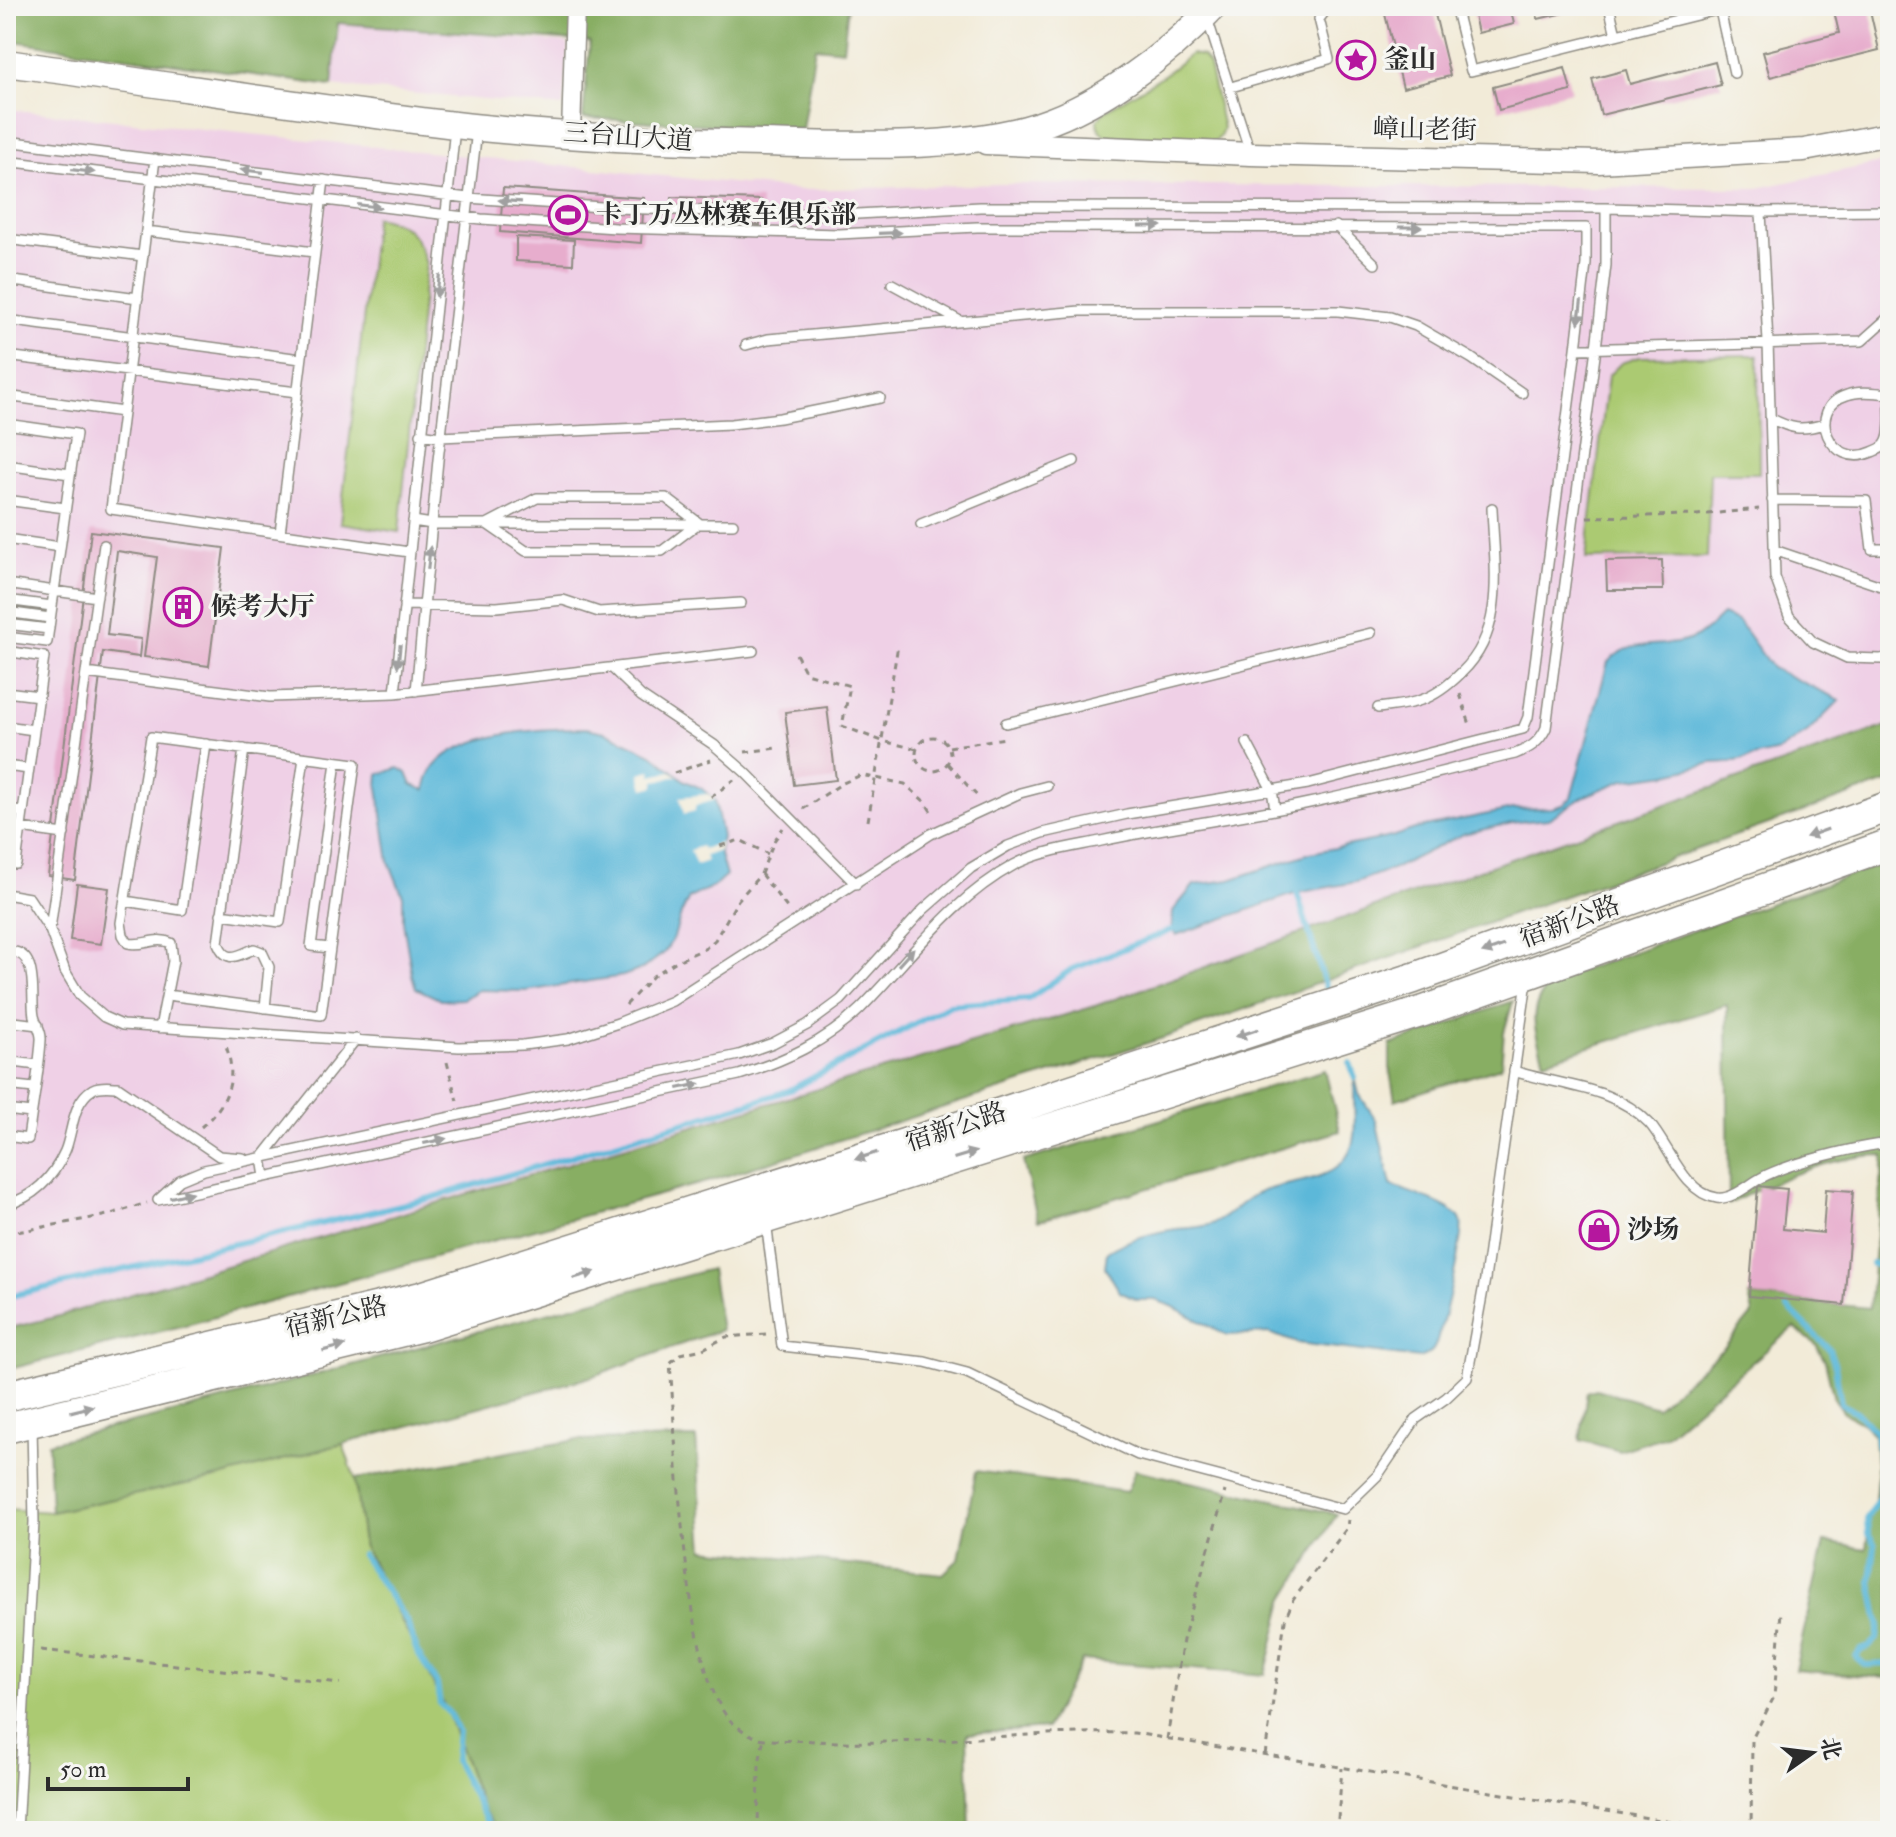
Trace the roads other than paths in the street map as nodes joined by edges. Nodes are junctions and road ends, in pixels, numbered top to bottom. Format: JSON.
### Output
{"nodes":[{"id":1,"x":575,"y":6,"type":"edge"},
{"id":2,"x":1329,"y":6,"type":"edge"},
{"id":3,"x":1455,"y":6,"type":"edge"},
{"id":4,"x":1609,"y":6,"type":"edge"},
{"id":5,"x":1733,"y":6,"type":"edge"},
{"id":6,"x":1720,"y":8,"type":"edge"},
{"id":7,"x":1210,"y":10,"type":"edge"},
{"id":8,"x":1616,"y":35,"type":"junction"},
{"id":9,"x":6,"y":63,"type":"edge"},
{"id":10,"x":1734,"y":73,"type":"dead end"},
{"id":11,"x":1231,"y":87,"type":"junction"},
{"id":12,"x":466,"y":126,"type":"junction"},
{"id":13,"x":571,"y":134,"type":"junction"},
{"id":14,"x":1890,"y":134,"type":"edge"},
{"id":15,"x":6,"y":141,"type":"edge"},
{"id":16,"x":957,"y":141,"type":"junction"},
{"id":17,"x":1251,"y":154,"type":"junction"},
{"id":18,"x":155,"y":159,"type":"junction"},
{"id":19,"x":6,"y":161,"type":"edge"},
{"id":20,"x":153,"y":179,"type":"junction"},
{"id":21,"x":324,"y":180,"type":"junction"},
{"id":22,"x":449,"y":196,"type":"junction"},
{"id":23,"x":468,"y":198,"type":"junction"},
{"id":24,"x":321,"y":200,"type":"junction"},
{"id":25,"x":1606,"y":208,"type":"junction"},
{"id":26,"x":1890,"y":211,"type":"edge"},
{"id":27,"x":1761,"y":212,"type":"junction"},
{"id":28,"x":446,"y":215,"type":"junction"},
{"id":29,"x":465,"y":217,"type":"junction"},
{"id":30,"x":1336,"y":226,"type":"junction"},
{"id":31,"x":146,"y":231,"type":"junction"},
{"id":32,"x":6,"y":239,"type":"edge"},
{"id":33,"x":314,"y":252,"type":"junction"},
{"id":34,"x":143,"y":256,"type":"junction"},
{"id":35,"x":1375,"y":264,"type":"dead end"},
{"id":36,"x":6,"y":280,"type":"edge"},
{"id":37,"x":892,"y":284,"type":"dead end"},
{"id":38,"x":138,"y":298,"type":"junction"},
{"id":39,"x":1890,"y":316,"type":"edge"},
{"id":40,"x":6,"y":320,"type":"edge"},
{"id":41,"x":960,"y":321,"type":"junction"},
{"id":42,"x":133,"y":338,"type":"junction"},
{"id":43,"x":1768,"y":342,"type":"junction"},
{"id":44,"x":746,"y":345,"type":"dead end"},
{"id":45,"x":1596,"y":348,"type":"junction"},
{"id":46,"x":1576,"y":349,"type":"junction"},
{"id":47,"x":6,"y":356,"type":"edge"},
{"id":48,"x":301,"y":359,"type":"junction"},
{"id":49,"x":128,"y":372,"type":"junction"},
{"id":50,"x":297,"y":392,"type":"junction"},
{"id":51,"x":1522,"y":393,"type":"dead end"},
{"id":52,"x":6,"y":396,"type":"edge"},
{"id":53,"x":1890,"y":396,"type":"edge"},
{"id":54,"x":880,"y":398,"type":"dead end"},
{"id":55,"x":123,"y":412,"type":"junction"},
{"id":56,"x":1770,"y":418,"type":"junction"},
{"id":57,"x":6,"y":424,"type":"edge"},
{"id":58,"x":1824,"y":424,"type":"junction"},
{"id":59,"x":421,"y":434,"type":"junction"},
{"id":60,"x":440,"y":437,"type":"junction"},
{"id":61,"x":1890,"y":438,"type":"edge"},
{"id":62,"x":1074,"y":461,"type":"dead end"},
{"id":63,"x":6,"y":465,"type":"edge"},
{"id":64,"x":70,"y":474,"type":"junction"},
{"id":65,"x":6,"y":500,"type":"edge"},
{"id":66,"x":1772,"y":504,"type":"junction"},
{"id":67,"x":65,"y":508,"type":"junction"},
{"id":68,"x":1492,"y":508,"type":"dead end"},
{"id":69,"x":413,"y":521,"type":"junction"},
{"id":70,"x":699,"y":523,"type":"junction"},
{"id":71,"x":432,"y":524,"type":"junction"},
{"id":72,"x":487,"y":524,"type":"junction"},
{"id":73,"x":733,"y":524,"type":"dead end"},
{"id":74,"x":921,"y":524,"type":"dead end"},
{"id":75,"x":280,"y":533,"type":"junction"},
{"id":76,"x":6,"y":539,"type":"edge"},
{"id":77,"x":104,"y":545,"type":"dead end"},
{"id":78,"x":60,"y":547,"type":"junction"},
{"id":79,"x":1890,"y":549,"type":"edge"},
{"id":80,"x":1774,"y":550,"type":"junction"},
{"id":81,"x":409,"y":552,"type":"junction"},
{"id":82,"x":6,"y":584,"type":"edge"},
{"id":83,"x":1890,"y":589,"type":"edge"},
{"id":84,"x":54,"y":590,"type":"junction"},
{"id":85,"x":97,"y":597,"type":"junction"},
{"id":86,"x":6,"y":600,"type":"edge"},
{"id":87,"x":741,"y":603,"type":"dead end"},
{"id":88,"x":404,"y":605,"type":"junction"},
{"id":89,"x":52,"y":606,"type":"junction"},
{"id":90,"x":424,"y":606,"type":"junction"},
{"id":91,"x":6,"y":612,"type":"edge"},
{"id":92,"x":50,"y":618,"type":"junction"},
{"id":93,"x":6,"y":624,"type":"edge"},
{"id":94,"x":49,"y":629,"type":"junction"},
{"id":95,"x":1371,"y":633,"type":"dead end"},
{"id":96,"x":6,"y":637,"type":"edge"},
{"id":97,"x":6,"y":651,"type":"edge"},
{"id":98,"x":753,"y":651,"type":"dead end"},
{"id":99,"x":1890,"y":657,"type":"edge"},
{"id":100,"x":613,"y":669,"type":"junction"},
{"id":101,"x":86,"y":673,"type":"junction"},
{"id":102,"x":416,"y":691,"type":"junction"},
{"id":103,"x":6,"y":692,"type":"edge"},
{"id":104,"x":395,"y":693,"type":"junction"},
{"id":105,"x":39,"y":696,"type":"junction"},
{"id":106,"x":1378,"y":708,"type":"dead end"},
{"id":107,"x":1006,"y":723,"type":"dead end"},
{"id":108,"x":6,"y":726,"type":"edge"},
{"id":109,"x":34,"y":730,"type":"junction"},
{"id":110,"x":1247,"y":743,"type":"dead end"},
{"id":111,"x":206,"y":744,"type":"junction"},
{"id":112,"x":244,"y":749,"type":"junction"},
{"id":113,"x":304,"y":758,"type":"junction"},
{"id":114,"x":336,"y":762,"type":"junction"},
{"id":115,"x":6,"y":766,"type":"edge"},
{"id":116,"x":29,"y":769,"type":"junction"},
{"id":117,"x":1047,"y":786,"type":"dead end"},
{"id":118,"x":1272,"y":790,"type":"junction"},
{"id":119,"x":1890,"y":806,"type":"edge"},
{"id":120,"x":1275,"y":809,"type":"junction"},
{"id":121,"x":6,"y":810,"type":"edge"},
{"id":122,"x":23,"y":812,"type":"junction"},
{"id":123,"x":6,"y":826,"type":"edge"},
{"id":124,"x":21,"y":828,"type":"junction"},
{"id":125,"x":64,"y":834,"type":"junction"},
{"id":126,"x":6,"y":838,"type":"edge"},
{"id":127,"x":19,"y":840,"type":"junction"},
{"id":128,"x":1890,"y":844,"type":"edge"},
{"id":129,"x":6,"y":850,"type":"edge"},
{"id":130,"x":18,"y":851,"type":"junction"},
{"id":131,"x":6,"y":863,"type":"edge"},
{"id":132,"x":856,"y":884,"type":"junction"},
{"id":133,"x":6,"y":894,"type":"edge"},
{"id":134,"x":125,"y":901,"type":"junction"},
{"id":135,"x":221,"y":914,"type":"junction"},
{"id":136,"x":50,"y":930,"type":"junction"},
{"id":137,"x":330,"y":948,"type":"junction"},
{"id":138,"x":6,"y":952,"type":"edge"},
{"id":139,"x":1528,"y":974,"type":"junction"},
{"id":140,"x":167,"y":995,"type":"junction"},
{"id":141,"x":265,"y":1008,"type":"junction"},
{"id":142,"x":6,"y":1021,"type":"edge"},
{"id":143,"x":38,"y":1025,"type":"junction"},
{"id":144,"x":160,"y":1028,"type":"junction"},
{"id":145,"x":356,"y":1039,"type":"junction"},
{"id":146,"x":6,"y":1061,"type":"edge"},
{"id":147,"x":37,"y":1065,"type":"junction"},
{"id":148,"x":1514,"y":1071,"type":"junction"},
{"id":149,"x":6,"y":1085,"type":"edge"},
{"id":150,"x":34,"y":1088,"type":"junction"},
{"id":151,"x":6,"y":1110,"type":"edge"},
{"id":152,"x":31,"y":1113,"type":"junction"},
{"id":153,"x":6,"y":1136,"type":"edge"},
{"id":154,"x":1890,"y":1143,"type":"edge"},
{"id":155,"x":262,"y":1158,"type":"junction"},
{"id":156,"x":265,"y":1177,"type":"junction"},
{"id":157,"x":6,"y":1205,"type":"edge"},
{"id":158,"x":765,"y":1218,"type":"junction"},
{"id":159,"x":6,"y":1396,"type":"edge"},
{"id":160,"x":19,"y":1425,"type":"edge"},
{"id":161,"x":17,"y":1831,"type":"edge"}],
"edges":[{"from":1,"to":13,"type":"street"},
{"from":2,"to":11,"type":"lane"},
{"from":3,"to":8,"type":"lane"},
{"from":4,"to":8,"type":"lane"},
{"from":5,"to":6,"type":"lane"},
{"from":6,"to":8,"type":"lane"},
{"from":6,"to":10,"type":"lane"},
{"from":7,"to":11,"type":"lane"},
{"from":7,"to":16,"type":"main road","name":"三台山大道"},
{"from":9,"to":12,"type":"main road","name":"三台山大道"},
{"from":11,"to":17,"type":"lane"},
{"from":12,"to":13,"type":"main road","name":"三台山大道"},
{"from":12,"to":22,"type":"lane"},
{"from":12,"to":23,"type":"lane"},
{"from":13,"to":16,"type":"main road","name":"三台山大道"},
{"from":14,"to":17,"type":"street","name":"嶂山老街"},
{"from":15,"to":18,"type":"lane"},
{"from":16,"to":17,"type":"street","name":"嶂山老街"},
{"from":18,"to":20,"type":"lane"},
{"from":21,"to":18,"type":"lane","one_way":true},
{"from":19,"to":20,"type":"lane","one_way":true},
{"from":20,"to":24,"type":"lane"},
{"from":20,"to":31,"type":"lane"},
{"from":21,"to":22,"type":"lane"},
{"from":21,"to":24,"type":"lane"},
{"from":22,"to":23,"type":"lane"},
{"from":22,"to":28,"type":"lane"},
{"from":25,"to":23,"type":"lane","one_way":true},
{"from":23,"to":29,"type":"lane"},
{"from":24,"to":28,"type":"lane","one_way":true},
{"from":24,"to":33,"type":"lane"},
{"from":25,"to":27,"type":"lane"},
{"from":25,"to":45,"type":"lane"},
{"from":26,"to":27,"type":"lane"},
{"from":27,"to":43,"type":"lane"},
{"from":28,"to":29,"type":"lane"},
{"from":28,"to":59,"type":"lane","one_way":true},
{"from":29,"to":30,"type":"lane","one_way":true},
{"from":29,"to":60,"type":"lane"},
{"from":30,"to":35,"type":"lane"},
{"from":30,"to":46,"type":"lane","one_way":true},
{"from":31,"to":33,"type":"lane"},
{"from":31,"to":34,"type":"lane"},
{"from":32,"to":34,"type":"lane"},
{"from":33,"to":48,"type":"lane"},
{"from":34,"to":38,"type":"lane"},
{"from":36,"to":38,"type":"lane"},
{"from":37,"to":41,"type":"lane"},
{"from":38,"to":42,"type":"lane"},
{"from":39,"to":43,"type":"lane"},
{"from":40,"to":42,"type":"lane"},
{"from":41,"to":44,"type":"lane"},
{"from":41,"to":51,"type":"lane"},
{"from":42,"to":48,"type":"lane"},
{"from":42,"to":49,"type":"lane"},
{"from":43,"to":45,"type":"lane"},
{"from":43,"to":56,"type":"lane"},
{"from":45,"to":46,"type":"lane"},
{"from":45,"to":120,"type":"lane"},
{"from":46,"to":118,"type":"lane"},
{"from":47,"to":49,"type":"lane"},
{"from":48,"to":50,"type":"lane"},
{"from":49,"to":50,"type":"lane"},
{"from":49,"to":55,"type":"lane"},
{"from":50,"to":75,"type":"lane"},
{"from":52,"to":55,"type":"lane"},
{"from":53,"to":58,"type":"lane"},
{"from":53,"to":61,"type":"lane"},
{"from":54,"to":60,"type":"lane"},
{"from":55,"to":75,"type":"lane"},
{"from":56,"to":58,"type":"lane"},
{"from":56,"to":66,"type":"lane"},
{"from":57,"to":64,"type":"lane"},
{"from":58,"to":61,"type":"lane"},
{"from":59,"to":60,"type":"lane"},
{"from":59,"to":69,"type":"lane"},
{"from":60,"to":71,"type":"lane"},
{"from":62,"to":74,"type":"lane"},
{"from":63,"to":64,"type":"lane"},
{"from":64,"to":67,"type":"lane"},
{"from":65,"to":67,"type":"lane"},
{"from":66,"to":79,"type":"lane"},
{"from":66,"to":80,"type":"lane"},
{"from":67,"to":78,"type":"lane"},
{"from":68,"to":106,"type":"lane"},
{"from":69,"to":71,"type":"lane"},
{"from":69,"to":81,"type":"lane"},
{"from":70,"to":72,"type":"lane"},
{"from":70,"to":72,"type":"lane"},
{"from":70,"to":72,"type":"lane"},
{"from":70,"to":73,"type":"lane"},
{"from":71,"to":72,"type":"lane"},
{"from":90,"to":71,"type":"lane","one_way":true},
{"from":75,"to":81,"type":"lane"},
{"from":76,"to":78,"type":"lane"},
{"from":77,"to":85,"type":"lane"},
{"from":78,"to":84,"type":"lane"},
{"from":80,"to":83,"type":"lane"},
{"from":80,"to":99,"type":"lane"},
{"from":81,"to":88,"type":"lane"},
{"from":82,"to":84,"type":"lane"},
{"from":84,"to":85,"type":"lane"},
{"from":84,"to":89,"type":"lane"},
{"from":85,"to":101,"type":"lane"},
{"from":86,"to":89,"type":"lane"},
{"from":87,"to":90,"type":"lane"},
{"from":88,"to":90,"type":"lane"},
{"from":88,"to":104,"type":"lane","one_way":true},
{"from":89,"to":92,"type":"lane"},
{"from":90,"to":102,"type":"lane"},
{"from":91,"to":92,"type":"lane"},
{"from":92,"to":94,"type":"lane"},
{"from":93,"to":94,"type":"lane"},
{"from":94,"to":96,"type":"lane"},
{"from":95,"to":107,"type":"lane"},
{"from":97,"to":105,"type":"lane"},
{"from":98,"to":100,"type":"lane"},
{"from":100,"to":102,"type":"lane"},
{"from":100,"to":132,"type":"lane"},
{"from":101,"to":104,"type":"lane"},
{"from":101,"to":125,"type":"lane"},
{"from":102,"to":104,"type":"lane"},
{"from":103,"to":105,"type":"lane"},
{"from":105,"to":109,"type":"lane"},
{"from":108,"to":109,"type":"lane"},
{"from":109,"to":116,"type":"lane"},
{"from":110,"to":118,"type":"lane"},
{"from":111,"to":112,"type":"lane"},
{"from":111,"to":134,"type":"lane"},
{"from":111,"to":134,"type":"lane"},
{"from":112,"to":113,"type":"lane"},
{"from":112,"to":135,"type":"lane"},
{"from":113,"to":114,"type":"lane"},
{"from":113,"to":135,"type":"lane"},
{"from":114,"to":137,"type":"lane"},
{"from":114,"to":137,"type":"lane"},
{"from":115,"to":116,"type":"lane"},
{"from":116,"to":122,"type":"lane"},
{"from":117,"to":132,"type":"lane"},
{"from":118,"to":120,"type":"lane"},
{"from":118,"to":155,"type":"lane"},
{"from":119,"to":159,"type":"highway","name":"宿新公路","one_way":true},
{"from":156,"to":120,"type":"lane","one_way":true},
{"from":121,"to":122,"type":"lane"},
{"from":122,"to":124,"type":"lane"},
{"from":123,"to":124,"type":"lane"},
{"from":124,"to":125,"type":"lane"},
{"from":124,"to":127,"type":"lane"},
{"from":125,"to":136,"type":"lane"},
{"from":126,"to":127,"type":"lane"},
{"from":127,"to":130,"type":"lane"},
{"from":128,"to":139,"type":"highway","name":"宿新公路"},
{"from":129,"to":130,"type":"lane"},
{"from":130,"to":131,"type":"lane"},
{"from":132,"to":145,"type":"lane"},
{"from":133,"to":136,"type":"lane"},
{"from":134,"to":140,"type":"lane"},
{"from":135,"to":141,"type":"lane"},
{"from":136,"to":144,"type":"lane"},
{"from":137,"to":141,"type":"lane"},
{"from":138,"to":143,"type":"lane"},
{"from":139,"to":148,"type":"lane"},
{"from":158,"to":139,"type":"highway","name":"宿新公路","one_way":true},
{"from":140,"to":141,"type":"lane"},
{"from":140,"to":144,"type":"lane"},
{"from":142,"to":143,"type":"lane"},
{"from":143,"to":147,"type":"lane"},
{"from":144,"to":145,"type":"lane"},
{"from":145,"to":155,"type":"lane"},
{"from":146,"to":147,"type":"lane"},
{"from":147,"to":150,"type":"lane"},
{"from":148,"to":154,"type":"lane"},
{"from":148,"to":158,"type":"lane"},
{"from":149,"to":150,"type":"lane"},
{"from":150,"to":152,"type":"lane"},
{"from":151,"to":152,"type":"lane"},
{"from":152,"to":153,"type":"lane"},
{"from":155,"to":156,"type":"lane"},
{"from":155,"to":156,"type":"lane","one_way":true},
{"from":155,"to":157,"type":"lane"},
{"from":160,"to":158,"type":"highway","name":"宿新公路","one_way":true},
{"from":160,"to":161,"type":"lane"}]}
